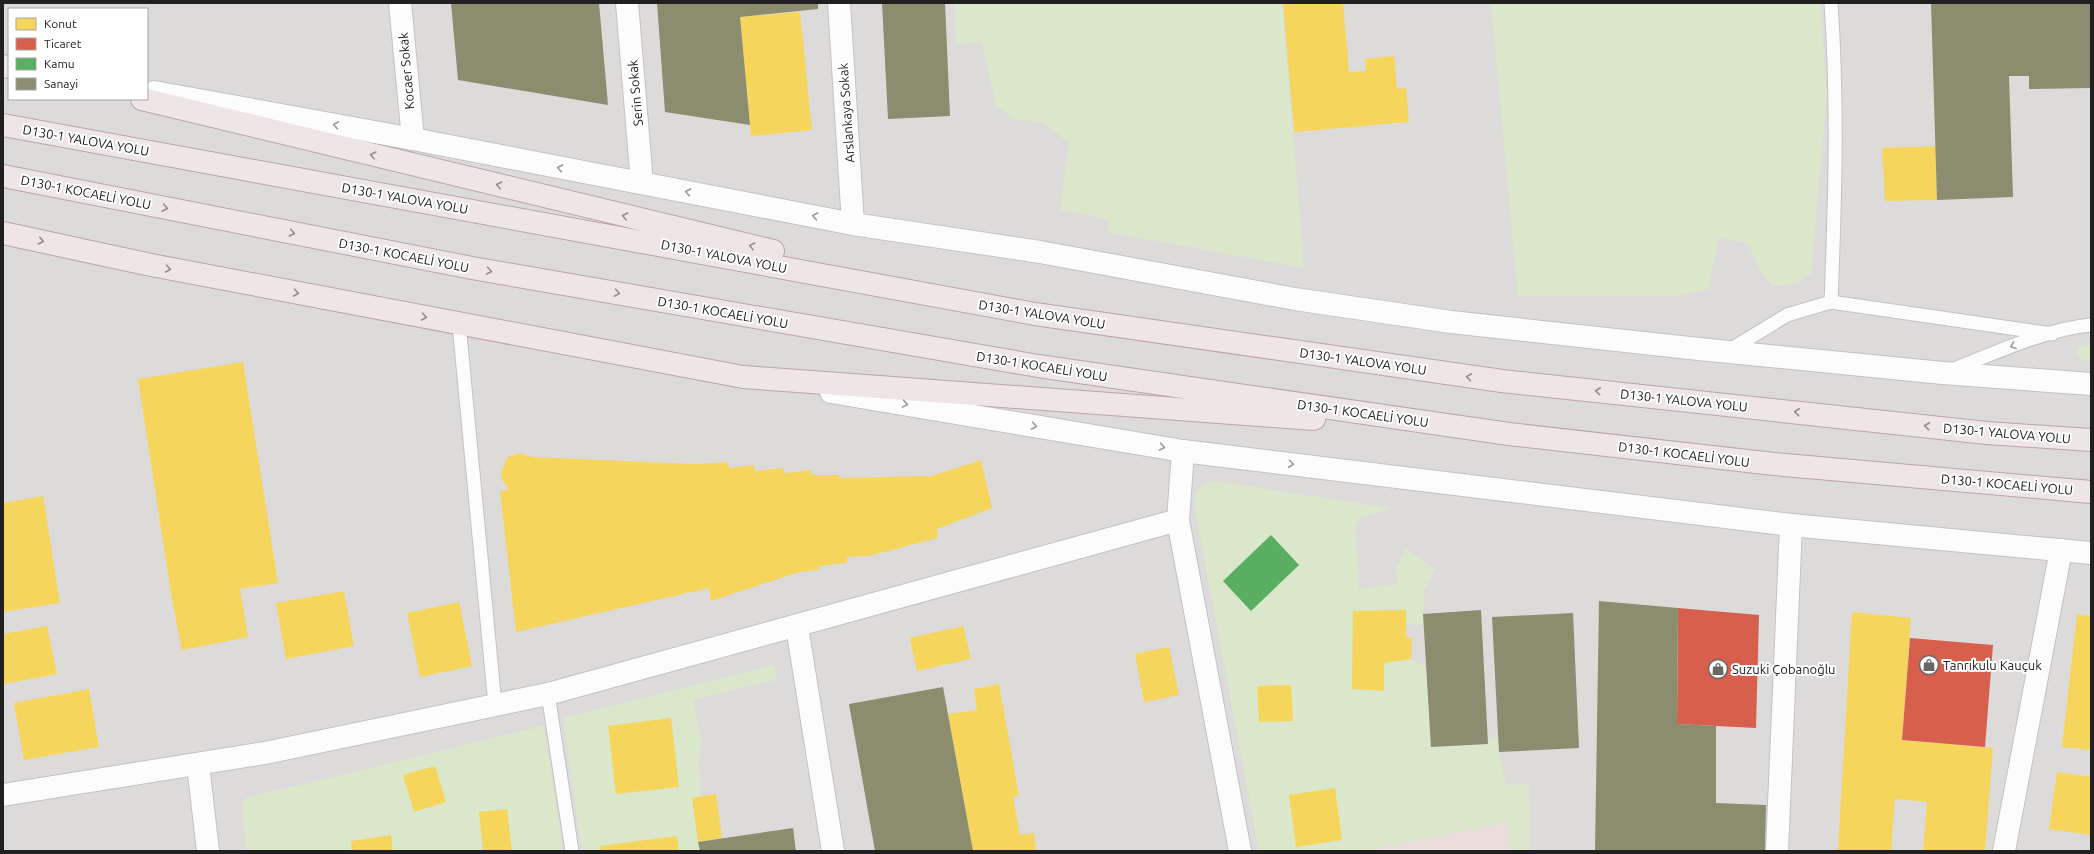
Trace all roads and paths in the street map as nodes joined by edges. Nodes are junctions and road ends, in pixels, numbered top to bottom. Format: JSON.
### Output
{"nodes":[{"id":1,"x":400,"y":3,"type":"edge"},
{"id":2,"x":627,"y":3,"type":"edge"},
{"id":3,"x":839,"y":3,"type":"edge"},
{"id":4,"x":1831,"y":3,"type":"edge"},
{"id":5,"x":148,"y":91,"type":"edge"},
{"id":6,"x":146,"y":100,"type":"edge"},
{"id":7,"x":3,"y":125,"type":"edge"},
{"id":8,"x":413,"y":139,"type":"junction"},
{"id":9,"x":3,"y":176,"type":"edge"},
{"id":10,"x":642,"y":183,"type":"junction"},
{"id":11,"x":854,"y":224,"type":"junction"},
{"id":12,"x":3,"y":232,"type":"edge"},
{"id":13,"x":1831,"y":302,"type":"junction"},
{"id":14,"x":1035,"y":314,"type":"junction"},
{"id":15,"x":459,"y":324,"type":"junction"},
{"id":16,"x":2091,"y":325,"type":"edge"},
{"id":17,"x":2052,"y":334,"type":"junction"},
{"id":18,"x":1726,"y":352,"type":"junction"},
{"id":19,"x":1943,"y":373,"type":"junction"},
{"id":20,"x":743,"y":377,"type":"junction"},
{"id":21,"x":2091,"y":384,"type":"edge"},
{"id":22,"x":1508,"y":434,"type":"junction"},
{"id":23,"x":2091,"y":440,"type":"edge"},
{"id":24,"x":1183,"y":451,"type":"junction"},
{"id":25,"x":2091,"y":492,"type":"edge"},
{"id":26,"x":1178,"y":520,"type":"junction"},
{"id":27,"x":1791,"y":525,"type":"junction"},
{"id":28,"x":2060,"y":550,"type":"junction"},
{"id":29,"x":2091,"y":552,"type":"edge"},
{"id":30,"x":796,"y":627,"type":"junction"},
{"id":31,"x":548,"y":694,"type":"junction"},
{"id":32,"x":495,"y":705,"type":"junction"},
{"id":33,"x":198,"y":765,"type":"junction"},
{"id":34,"x":3,"y":795,"type":"edge"},
{"id":35,"x":208,"y":851,"type":"edge"},
{"id":36,"x":572,"y":851,"type":"edge"},
{"id":37,"x":832,"y":851,"type":"edge"},
{"id":38,"x":1240,"y":851,"type":"edge"},
{"id":39,"x":1776,"y":851,"type":"edge"},
{"id":40,"x":2004,"y":851,"type":"edge"}],
"edges":[{"from":1,"to":8,"type":"street","name":"Kocaer Sokak"},
{"from":2,"to":10,"type":"street","name":"Serin Sokak"},
{"from":3,"to":11,"type":"street","name":"Arslankaya Sokak"},
{"from":4,"to":13,"type":"lane"},
{"from":8,"to":5,"type":"street","one_way":true},
{"from":14,"to":6,"type":"highway","one_way":true},
{"from":7,"to":14,"type":"highway","name":"D130-1 YALOVA YOLU"},
{"from":10,"to":8,"type":"street","one_way":true},
{"from":9,"to":22,"type":"highway","name":"D130-1 KOCAELİ YOLU","one_way":true},
{"from":11,"to":10,"type":"street","one_way":true},
{"from":11,"to":18,"type":"street"},
{"from":12,"to":15,"type":"highway","one_way":true},
{"from":13,"to":17,"type":"lane"},
{"from":13,"to":18,"type":"lane"},
{"from":23,"to":14,"type":"highway","name":"D130-1 YALOVA YOLU","one_way":true},
{"from":15,"to":20,"type":"highway"},
{"from":15,"to":32,"type":"lane"},
{"from":16,"to":17,"type":"lane"},
{"from":17,"to":19,"type":"lane","one_way":true},
{"from":18,"to":19,"type":"street"},
{"from":19,"to":21,"type":"street"},
{"from":20,"to":22,"type":"highway"},
{"from":20,"to":24,"type":"street","one_way":true},
{"from":22,"to":25,"type":"highway","name":"D130-1 KOCAELİ YOLU"},
{"from":24,"to":26,"type":"street"},
{"from":24,"to":27,"type":"street","one_way":true},
{"from":26,"to":30,"type":"street"},
{"from":26,"to":38,"type":"street"},
{"from":27,"to":28,"type":"street"},
{"from":27,"to":39,"type":"street"},
{"from":28,"to":29,"type":"street"},
{"from":28,"to":40,"type":"street"},
{"from":30,"to":31,"type":"street"},
{"from":30,"to":37,"type":"street"},
{"from":31,"to":32,"type":"street"},
{"from":31,"to":36,"type":"lane"},
{"from":32,"to":33,"type":"street"},
{"from":33,"to":34,"type":"street"},
{"from":33,"to":35,"type":"street"}]}
